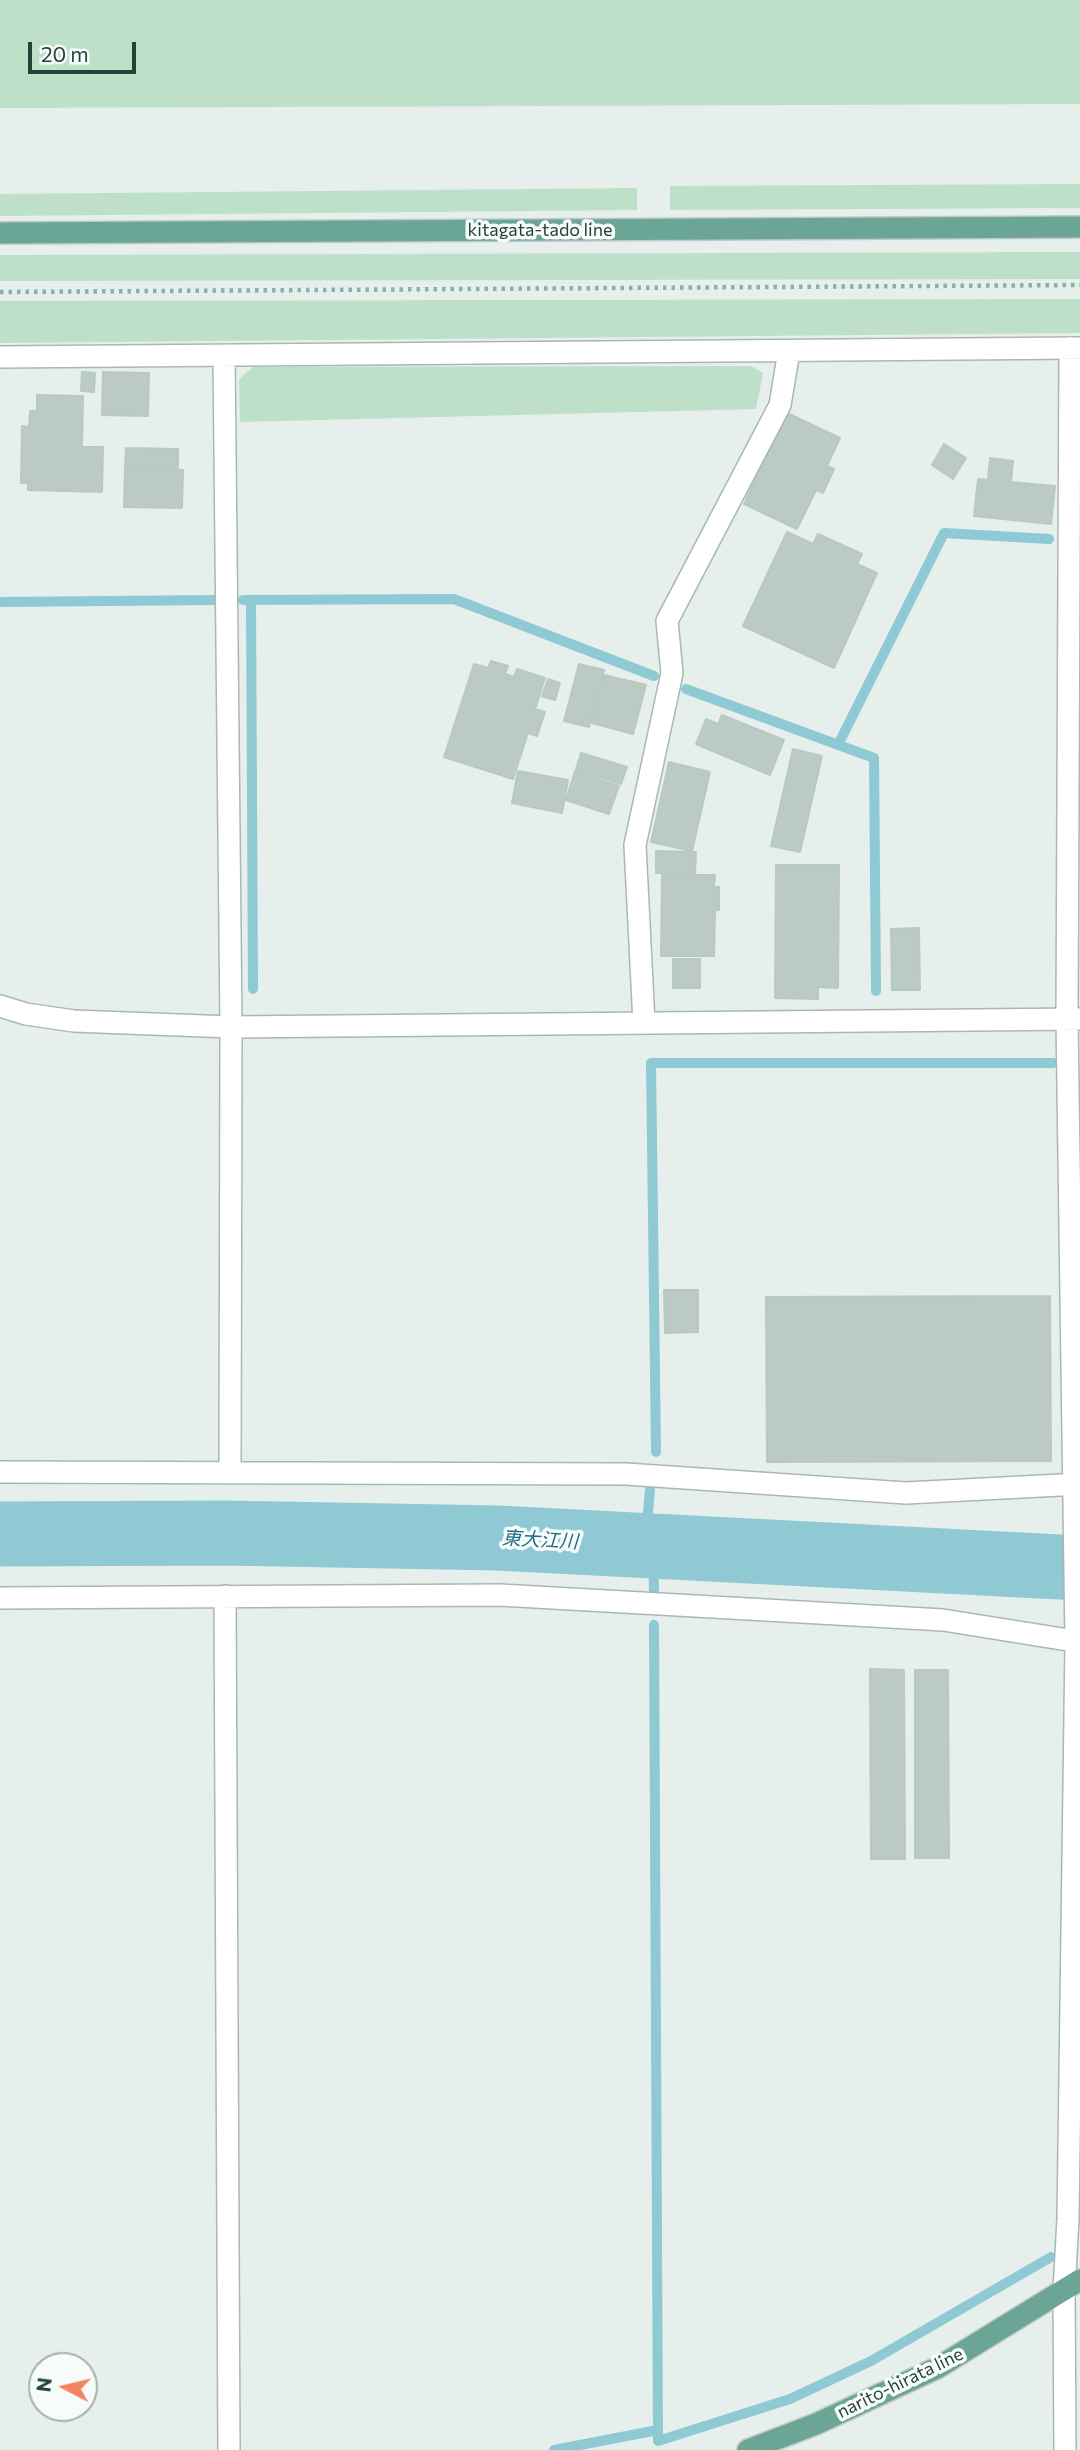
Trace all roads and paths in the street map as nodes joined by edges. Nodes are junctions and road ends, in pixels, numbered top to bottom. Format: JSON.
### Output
{"nodes":[{"id":1,"x":1080,"y":227,"type":"edge"},
{"id":2,"x":0,"y":233,"type":"edge"},
{"id":3,"x":1080,"y":285,"type":"edge"},
{"id":4,"x":0,"y":292,"type":"edge"},
{"id":5,"x":1075,"y":348,"type":"edge"},
{"id":6,"x":789,"y":351,"type":"junction"},
{"id":7,"x":224,"y":356,"type":"junction"},
{"id":8,"x":0,"y":357,"type":"edge"},
{"id":9,"x":0,"y":1006,"type":"edge"},
{"id":10,"x":1073,"y":1019,"type":"edge"},
{"id":11,"x":644,"y":1023,"type":"junction"},
{"id":12,"x":231,"y":1027,"type":"junction"},
{"id":13,"x":0,"y":1472,"type":"edge"},
{"id":14,"x":230,"y":1473,"type":"junction"},
{"id":15,"x":1076,"y":1483,"type":"edge"},
{"id":16,"x":226,"y":1596,"type":"junction"},
{"id":17,"x":0,"y":1598,"type":"edge"},
{"id":18,"x":1078,"y":1642,"type":"edge"},
{"id":19,"x":1072,"y":2285,"type":"edge"},
{"id":20,"x":229,"y":2450,"type":"edge"},
{"id":21,"x":748,"y":2450,"type":"edge"},
{"id":22,"x":1065,"y":2450,"type":"edge"}],
"edges":[{"from":1,"to":2,"type":"main road","name":"kitagata-tado line"},
{"from":3,"to":4,"type":"path"},
{"from":5,"to":6,"type":"street"},
{"from":5,"to":10,"type":"street"},
{"from":6,"to":7,"type":"street"},
{"from":6,"to":11,"type":"street"},
{"from":7,"to":8,"type":"street"},
{"from":7,"to":12,"type":"street"},
{"from":9,"to":12,"type":"street"},
{"from":10,"to":11,"type":"street"},
{"from":10,"to":15,"type":"street"},
{"from":11,"to":12,"type":"street"},
{"from":12,"to":14,"type":"street"},
{"from":13,"to":14,"type":"street"},
{"from":14,"to":15,"type":"street"},
{"from":15,"to":18,"type":"street"},
{"from":16,"to":17,"type":"street"},
{"from":16,"to":18,"type":"street"},
{"from":16,"to":20,"type":"street"},
{"from":18,"to":19,"type":"street"},
{"from":19,"to":21,"type":"main road","name":"narito-hirata line"},
{"from":19,"to":22,"type":"street"}]}
